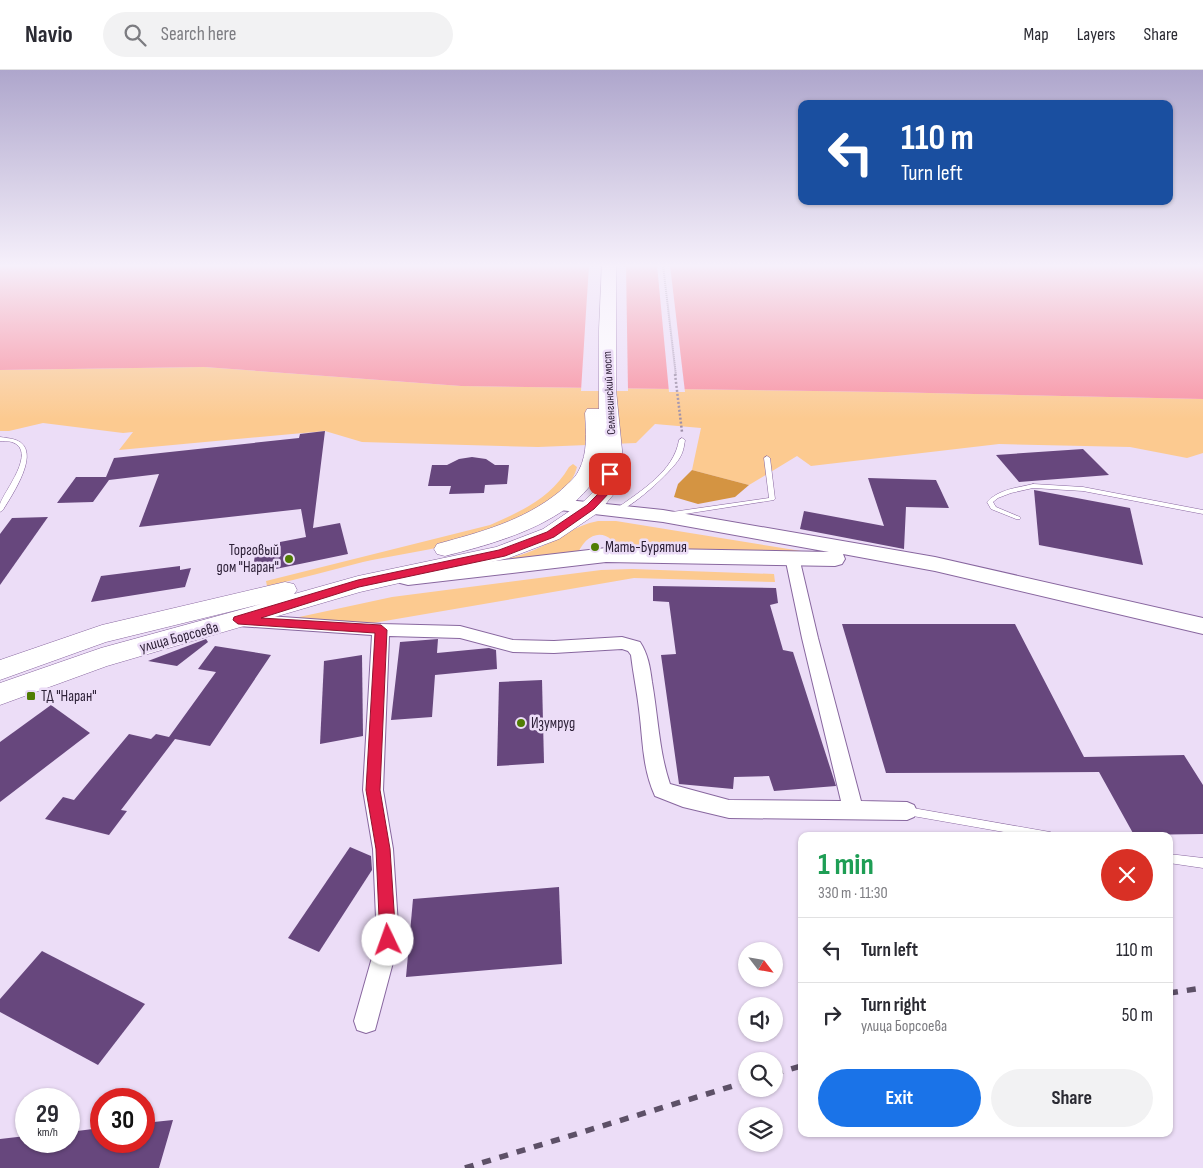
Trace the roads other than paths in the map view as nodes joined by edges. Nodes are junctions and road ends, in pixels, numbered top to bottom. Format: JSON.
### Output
{"nodes":[{"id":1,"x":596,"y":316,"type":"edge"},
{"id":2,"x":607,"y":316,"type":"edge"},
{"id":3,"x":0,"y":439,"type":"edge"},
{"id":4,"x":682,"y":440,"type":"road end"},
{"id":5,"x":768,"y":458,"type":"dead end"},
{"id":6,"x":603,"y":460,"type":"junction"},
{"id":7,"x":608,"y":489,"type":"junction"},
{"id":8,"x":558,"y":505,"type":"junction"},
{"id":9,"x":591,"y":507,"type":"junction"},
{"id":10,"x":0,"y":510,"type":"edge"},
{"id":11,"x":618,"y":510,"type":"junction"},
{"id":12,"x":1203,"y":512,"type":"edge"},
{"id":13,"x":663,"y":516,"type":"junction"},
{"id":14,"x":1018,"y":518,"type":"dead end"},
{"id":15,"x":792,"y":557,"type":"junction"},
{"id":16,"x":934,"y":564,"type":"junction"},
{"id":17,"x":358,"y":584,"type":"junction"},
{"id":18,"x":238,"y":620,"type":"junction"},
{"id":19,"x":1203,"y":626,"type":"edge"},
{"id":20,"x":381,"y":630,"type":"junction"},
{"id":21,"x":0,"y":670,"type":"edge"},
{"id":22,"x":0,"y":694,"type":"edge"},
{"id":23,"x":852,"y":809,"type":"junction"},
{"id":24,"x":907,"y":811,"type":"joint"},
{"id":25,"x":1027,"y":832,"type":"edge"},
{"id":26,"x":1173,"y":859,"type":"edge"},
{"id":27,"x":1203,"y":863,"type":"edge"},
{"id":28,"x":366,"y":1021,"type":"dead end"}],
"edges":[{"from":1,"to":6,"type":"main road","name":"Селенгинский мост"},
{"from":2,"to":6,"type":"main road","name":"Селенгинский мост"},
{"from":3,"to":10,"type":"lane"},
{"from":4,"to":11,"type":"lane"},
{"from":5,"to":13,"type":"lane"},
{"from":6,"to":7,"type":"main road"},
{"from":6,"to":8,"type":"main road","name":"улица Борсоева"},
{"from":7,"to":9,"type":"main road","name":"улица Борсоева"},
{"from":7,"to":11,"type":"street"},
{"from":8,"to":9,"type":"street"},
{"from":8,"to":21,"type":"main road","name":"улица Борсоева"},
{"from":9,"to":11,"type":"street"},
{"from":9,"to":17,"type":"main road","name":"улица Борсоева"},
{"from":11,"to":13,"type":"street"},
{"from":12,"to":14,"type":"lane"},
{"from":13,"to":16,"type":"street"},
{"from":15,"to":16,"type":"street"},
{"from":15,"to":17,"type":"street"},
{"from":15,"to":23,"type":"street"},
{"from":16,"to":19,"type":"street"},
{"from":17,"to":18,"type":"main road","name":"улица Борсоева"},
{"from":18,"to":20,"type":"street"},
{"from":18,"to":22,"type":"main road","name":"улица Борсоева"},
{"from":20,"to":23,"type":"street"},
{"from":20,"to":28,"type":"street"},
{"from":23,"to":24,"type":"street"},
{"from":24,"to":25,"type":"lane"},
{"from":26,"to":27,"type":"lane"}]}
